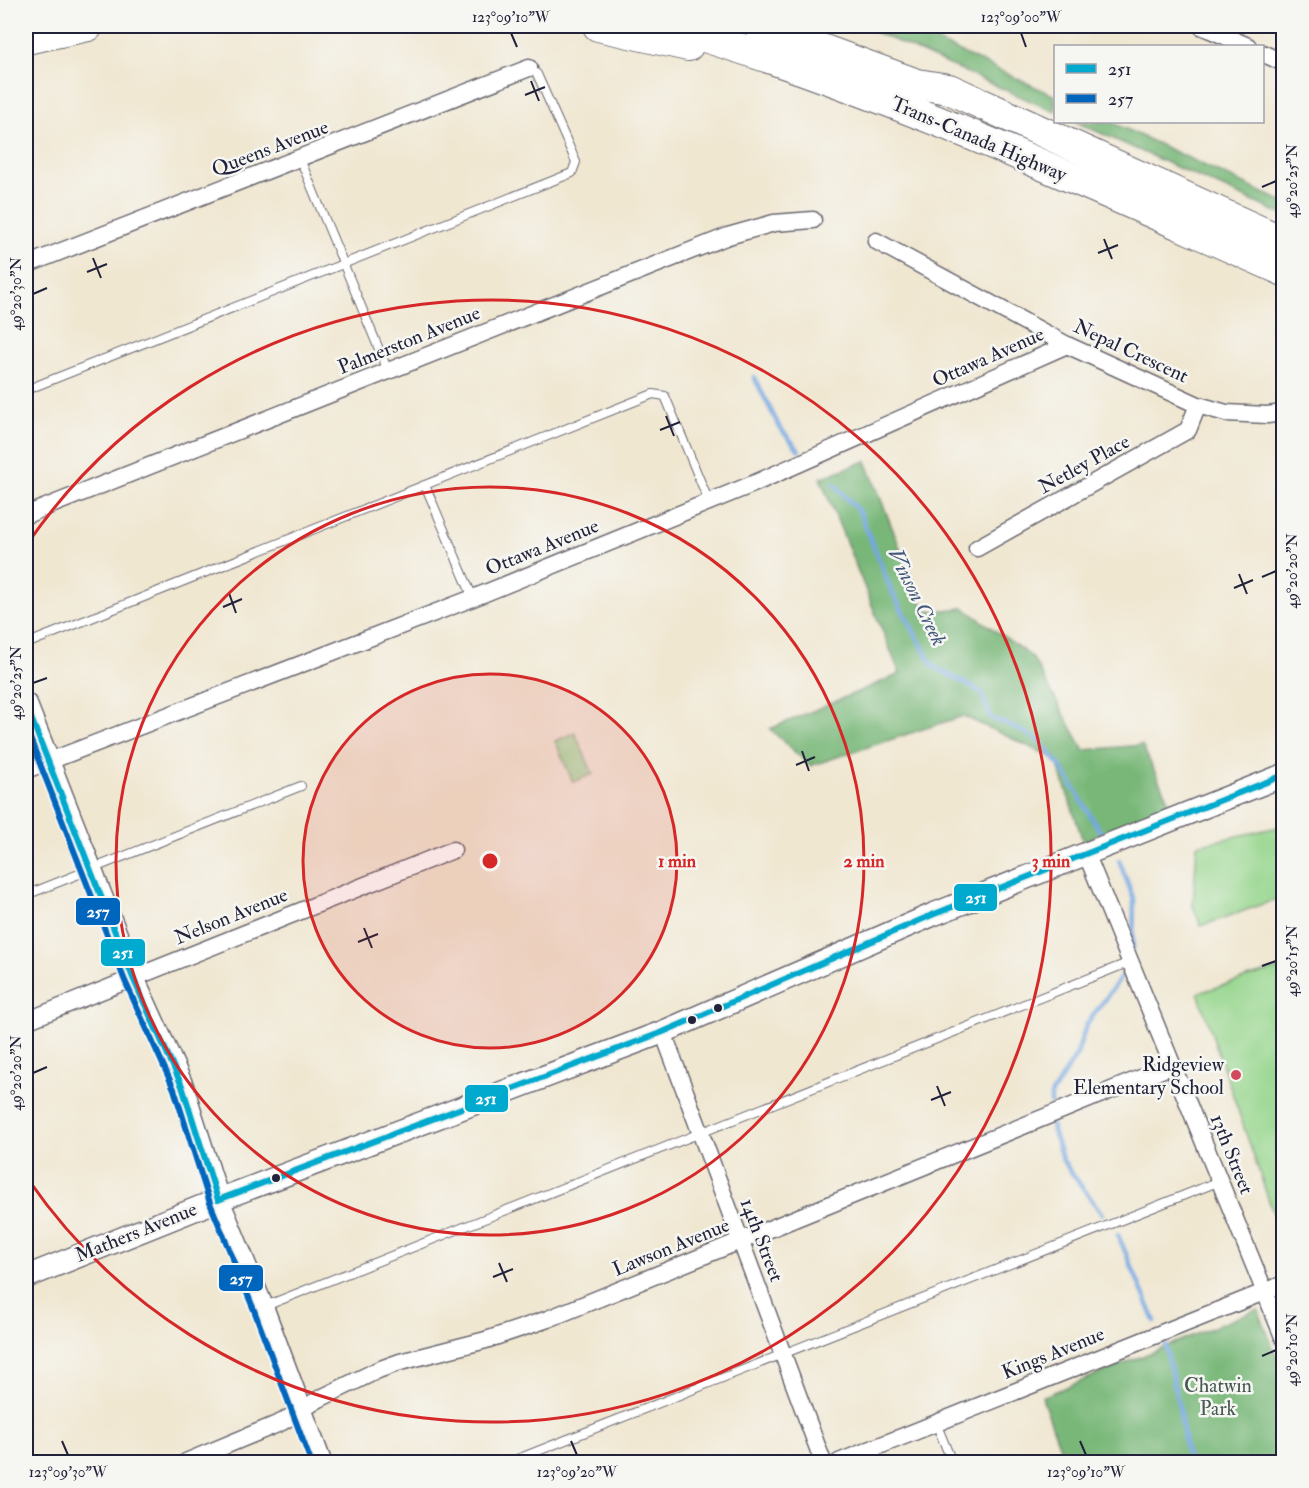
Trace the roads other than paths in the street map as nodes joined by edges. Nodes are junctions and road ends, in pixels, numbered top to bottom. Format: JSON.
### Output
{"nodes":[{"id":1,"x":88,"y":26,"type":"edge"},
{"id":2,"x":598,"y":26,"type":"edge"},
{"id":3,"x":668,"y":26,"type":"edge"},
{"id":4,"x":759,"y":26,"type":"edge"},
{"id":5,"x":812,"y":26,"type":"edge"},
{"id":6,"x":1202,"y":26,"type":"edge"},
{"id":7,"x":28,"y":40,"type":"edge"},
{"id":8,"x":1246,"y":45,"type":"edge"},
{"id":9,"x":1264,"y":53,"type":"edge"},
{"id":10,"x":1284,"y":63,"type":"edge"},
{"id":11,"x":529,"y":68,"type":"joint"},
{"id":12,"x":949,"y":89,"type":"junction"},
{"id":13,"x":997,"y":146,"type":"junction"},
{"id":14,"x":300,"y":159,"type":"junction"},
{"id":15,"x":813,"y":220,"type":"dead end"},
{"id":16,"x":876,"y":241,"type":"dead end"},
{"id":17,"x":1284,"y":242,"type":"edge"},
{"id":18,"x":26,"y":265,"type":"edge"},
{"id":19,"x":344,"y":265,"type":"junction"},
{"id":20,"x":1284,"y":271,"type":"edge"},
{"id":21,"x":1067,"y":345,"type":"junction"},
{"id":22,"x":388,"y":371,"type":"junction"},
{"id":23,"x":26,"y":390,"type":"edge"},
{"id":24,"x":1198,"y":405,"type":"junction"},
{"id":25,"x":1284,"y":413,"type":"edge"},
{"id":26,"x":425,"y":485,"type":"junction"},
{"id":27,"x":710,"y":502,"type":"junction"},
{"id":28,"x":26,"y":515,"type":"edge"},
{"id":29,"x":977,"y":549,"type":"dead end"},
{"id":30,"x":473,"y":598,"type":"junction"},
{"id":31,"x":26,"y":644,"type":"edge"},
{"id":32,"x":26,"y":705,"type":"edge"},
{"id":33,"x":46,"y":761,"type":"junction"},
{"id":34,"x":26,"y":770,"type":"edge"},
{"id":35,"x":1284,"y":775,"type":"edge"},
{"id":36,"x":301,"y":786,"type":"dead end"},
{"id":37,"x":453,"y":849,"type":"dead end"},
{"id":38,"x":1086,"y":854,"type":"junction"},
{"id":39,"x":90,"y":870,"type":"junction"},
{"id":40,"x":26,"y":895,"type":"edge"},
{"id":41,"x":1130,"y":962,"type":"junction"},
{"id":42,"x":133,"y":978,"type":"junction"},
{"id":43,"x":26,"y":1021,"type":"edge"},
{"id":44,"x":663,"y":1032,"type":"junction"},
{"id":45,"x":1173,"y":1065,"type":"junction"},
{"id":46,"x":700,"y":1135,"type":"junction"},
{"id":47,"x":1221,"y":1181,"type":"junction"},
{"id":48,"x":218,"y":1200,"type":"junction"},
{"id":49,"x":741,"y":1242,"type":"junction"},
{"id":50,"x":26,"y":1277,"type":"edge"},
{"id":51,"x":1284,"y":1284,"type":"edge"},
{"id":52,"x":1265,"y":1292,"type":"junction"},
{"id":53,"x":262,"y":1307,"type":"junction"},
{"id":54,"x":1284,"y":1339,"type":"edge"},
{"id":55,"x":782,"y":1353,"type":"junction"},
{"id":56,"x":300,"y":1412,"type":"junction"},
{"id":57,"x":936,"y":1423,"type":"junction"},
{"id":58,"x":186,"y":1462,"type":"edge"},
{"id":59,"x":320,"y":1462,"type":"edge"},
{"id":60,"x":510,"y":1462,"type":"edge"},
{"id":61,"x":823,"y":1462,"type":"edge"},
{"id":62,"x":839,"y":1462,"type":"edge"},
{"id":63,"x":952,"y":1462,"type":"edge"}],
"edges":[{"from":1,"to":7,"type":"highway"},
{"from":2,"to":13,"type":"highway"},
{"from":3,"to":13,"type":"highway","name":"Trans-Canada Highway"},
{"from":4,"to":12,"type":"highway","name":"Trans-Canada Highway"},
{"from":5,"to":12,"type":"highway"},
{"from":6,"to":8,"type":"street"},
{"from":9,"to":10,"type":"street"},
{"from":11,"to":14,"type":"street","name":"Queens Avenue"},
{"from":11,"to":19,"type":"lane"},
{"from":12,"to":17,"type":"highway","name":"Trans-Canada Highway"},
{"from":13,"to":20,"type":"highway","name":"Trans-Canada Highway"},
{"from":14,"to":18,"type":"street","name":"Queens Avenue"},
{"from":14,"to":19,"type":"lane"},
{"from":15,"to":22,"type":"street","name":"Palmerston Avenue"},
{"from":16,"to":21,"type":"street","name":"Nepal Crescent"},
{"from":19,"to":22,"type":"lane"},
{"from":19,"to":23,"type":"lane"},
{"from":21,"to":24,"type":"street","name":"Nepal Crescent"},
{"from":21,"to":27,"type":"street","name":"Ottawa Avenue"},
{"from":22,"to":28,"type":"street","name":"Palmerston Avenue"},
{"from":24,"to":25,"type":"street","name":"Nepal Crescent"},
{"from":24,"to":29,"type":"street","name":"Netley Place"},
{"from":26,"to":27,"type":"lane"},
{"from":26,"to":30,"type":"lane"},
{"from":26,"to":31,"type":"lane"},
{"from":27,"to":30,"type":"street","name":"Ottawa Avenue"},
{"from":30,"to":33,"type":"street","name":"Ottawa Avenue"},
{"from":32,"to":33,"type":"street"},
{"from":33,"to":34,"type":"street","name":"Ottawa Avenue"},
{"from":33,"to":39,"type":"street"},
{"from":35,"to":38,"type":"street","name":"Mathers Avenue"},
{"from":36,"to":39,"type":"lane"},
{"from":37,"to":42,"type":"street","name":"Nelson Avenue"},
{"from":38,"to":41,"type":"street","name":"13th Street"},
{"from":38,"to":44,"type":"street","name":"Mathers Avenue"},
{"from":39,"to":40,"type":"lane"},
{"from":39,"to":42,"type":"street"},
{"from":41,"to":45,"type":"street","name":"13th Street"},
{"from":41,"to":46,"type":"lane"},
{"from":42,"to":43,"type":"street","name":"Nelson Avenue"},
{"from":42,"to":48,"type":"street"},
{"from":44,"to":46,"type":"street","name":"14th Street"},
{"from":44,"to":48,"type":"street","name":"Mathers Avenue"},
{"from":45,"to":47,"type":"street","name":"13th Street"},
{"from":45,"to":49,"type":"street","name":"Lawson Avenue"},
{"from":46,"to":49,"type":"street","name":"14th Street"},
{"from":46,"to":53,"type":"lane"},
{"from":47,"to":52,"type":"street","name":"13th Street"},
{"from":47,"to":55,"type":"lane"},
{"from":48,"to":50,"type":"street","name":"Mathers Avenue"},
{"from":48,"to":53,"type":"street"},
{"from":49,"to":55,"type":"street","name":"14th Street"},
{"from":49,"to":56,"type":"street","name":"Lawson Avenue"},
{"from":51,"to":52,"type":"street","name":"Kings Avenue"},
{"from":52,"to":54,"type":"street","name":"13th Street"},
{"from":52,"to":57,"type":"street","name":"Kings Avenue"},
{"from":53,"to":56,"type":"street"},
{"from":55,"to":60,"type":"lane"},
{"from":55,"to":61,"type":"street","name":"14th Street"},
{"from":56,"to":58,"type":"street","name":"Lawson Avenue"},
{"from":56,"to":59,"type":"street"},
{"from":57,"to":62,"type":"street","name":"Kings Avenue"},
{"from":57,"to":63,"type":"lane"}]}
